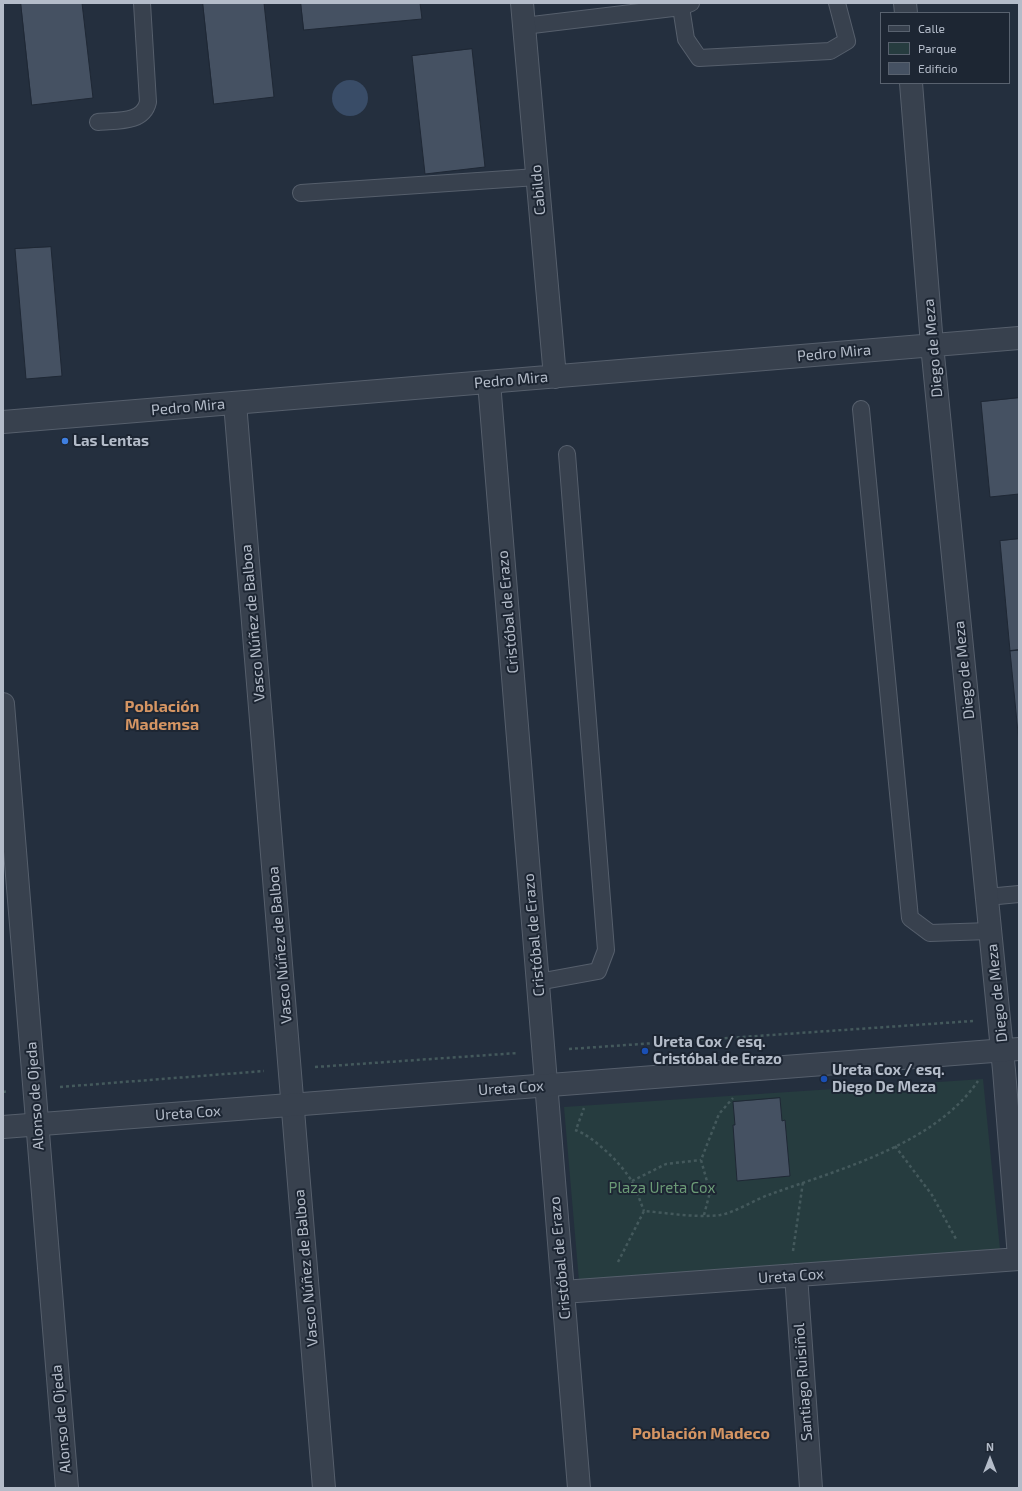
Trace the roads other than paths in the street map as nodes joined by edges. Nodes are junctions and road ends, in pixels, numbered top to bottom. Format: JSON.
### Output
{"nodes":[{"id":1,"x":142,"y":3,"type":"edge"},
{"id":2,"x":522,"y":3,"type":"edge"},
{"id":3,"x":837,"y":3,"type":"edge"},
{"id":4,"x":686,"y":5,"type":"edge"},
{"id":5,"x":524,"y":26,"type":"junction"},
{"id":6,"x":912,"y":84,"type":"edge"},
{"id":7,"x":98,"y":122,"type":"dead end"},
{"id":8,"x":537,"y":177,"type":"junction"},
{"id":9,"x":301,"y":193,"type":"dead end"},
{"id":10,"x":1019,"y":338,"type":"edge"},
{"id":11,"x":932,"y":345,"type":"junction"},
{"id":12,"x":555,"y":377,"type":"junction"},
{"id":13,"x":489,"y":382,"type":"junction"},
{"id":14,"x":235,"y":403,"type":"junction"},
{"id":15,"x":861,"y":409,"type":"dead end"},
{"id":16,"x":3,"y":422,"type":"edge"},
{"id":17,"x":567,"y":454,"type":"dead end"},
{"id":18,"x":3,"y":704,"type":"edge"},
{"id":19,"x":1019,"y":894,"type":"edge"},
{"id":20,"x":987,"y":897,"type":"junction"},
{"id":21,"x":990,"y":930,"type":"junction"},
{"id":22,"x":538,"y":982,"type":"junction"},
{"id":23,"x":1011,"y":1050,"type":"edge"},
{"id":24,"x":546,"y":1085,"type":"junction"},
{"id":25,"x":293,"y":1104,"type":"junction"},
{"id":26,"x":38,"y":1124,"type":"junction"},
{"id":27,"x":3,"y":1127,"type":"edge"},
{"id":28,"x":1019,"y":1258,"type":"edge"},
{"id":29,"x":796,"y":1275,"type":"junction"},
{"id":30,"x":563,"y":1292,"type":"junction"},
{"id":31,"x":67,"y":1488,"type":"edge"},
{"id":32,"x":324,"y":1488,"type":"edge"},
{"id":33,"x":579,"y":1488,"type":"edge"},
{"id":34,"x":811,"y":1488,"type":"edge"}],
"edges":[{"from":1,"to":7,"type":"lane"},
{"from":2,"to":5,"type":"street","name":"Cabildo"},
{"from":3,"to":4,"type":"lane"},
{"from":4,"to":5,"type":"lane"},
{"from":5,"to":8,"type":"street","name":"Cabildo"},
{"from":6,"to":11,"type":"street","name":"Diego de Meza"},
{"from":8,"to":9,"type":"lane"},
{"from":8,"to":12,"type":"street","name":"Cabildo"},
{"from":10,"to":11,"type":"street","name":"Pedro Mira"},
{"from":11,"to":12,"type":"street","name":"Pedro Mira"},
{"from":11,"to":20,"type":"street","name":"Diego de Meza"},
{"from":12,"to":13,"type":"street","name":"Pedro Mira"},
{"from":13,"to":14,"type":"street","name":"Pedro Mira"},
{"from":13,"to":22,"type":"street","name":"Cristóbal de Erazo"},
{"from":14,"to":16,"type":"street","name":"Pedro Mira"},
{"from":14,"to":25,"type":"street","name":"Vasco Núñez de Balboa"},
{"from":15,"to":21,"type":"lane"},
{"from":17,"to":22,"type":"lane"},
{"from":18,"to":26,"type":"street","name":"Alonso de Ojeda"},
{"from":19,"to":20,"type":"lane"},
{"from":20,"to":21,"type":"street","name":"Diego de Meza"},
{"from":21,"to":23,"type":"street","name":"Diego de Meza"},
{"from":22,"to":24,"type":"street","name":"Cristóbal de Erazo"},
{"from":23,"to":24,"type":"street","name":"Ureta Cox"},
{"from":23,"to":28,"type":"street","name":"Diego de Meza"},
{"from":24,"to":25,"type":"street","name":"Ureta Cox"},
{"from":24,"to":30,"type":"street","name":"Cristóbal de Erazo"},
{"from":25,"to":26,"type":"street","name":"Ureta Cox"},
{"from":25,"to":32,"type":"street","name":"Vasco Núñez de Balboa"},
{"from":26,"to":27,"type":"street","name":"Ureta Cox"},
{"from":26,"to":31,"type":"street","name":"Alonso de Ojeda"},
{"from":28,"to":29,"type":"street","name":"Ureta Cox"},
{"from":29,"to":30,"type":"street","name":"Ureta Cox"},
{"from":29,"to":34,"type":"street","name":"Santiago Ruisiñol"},
{"from":30,"to":33,"type":"street","name":"Cristóbal de Erazo"}]}
